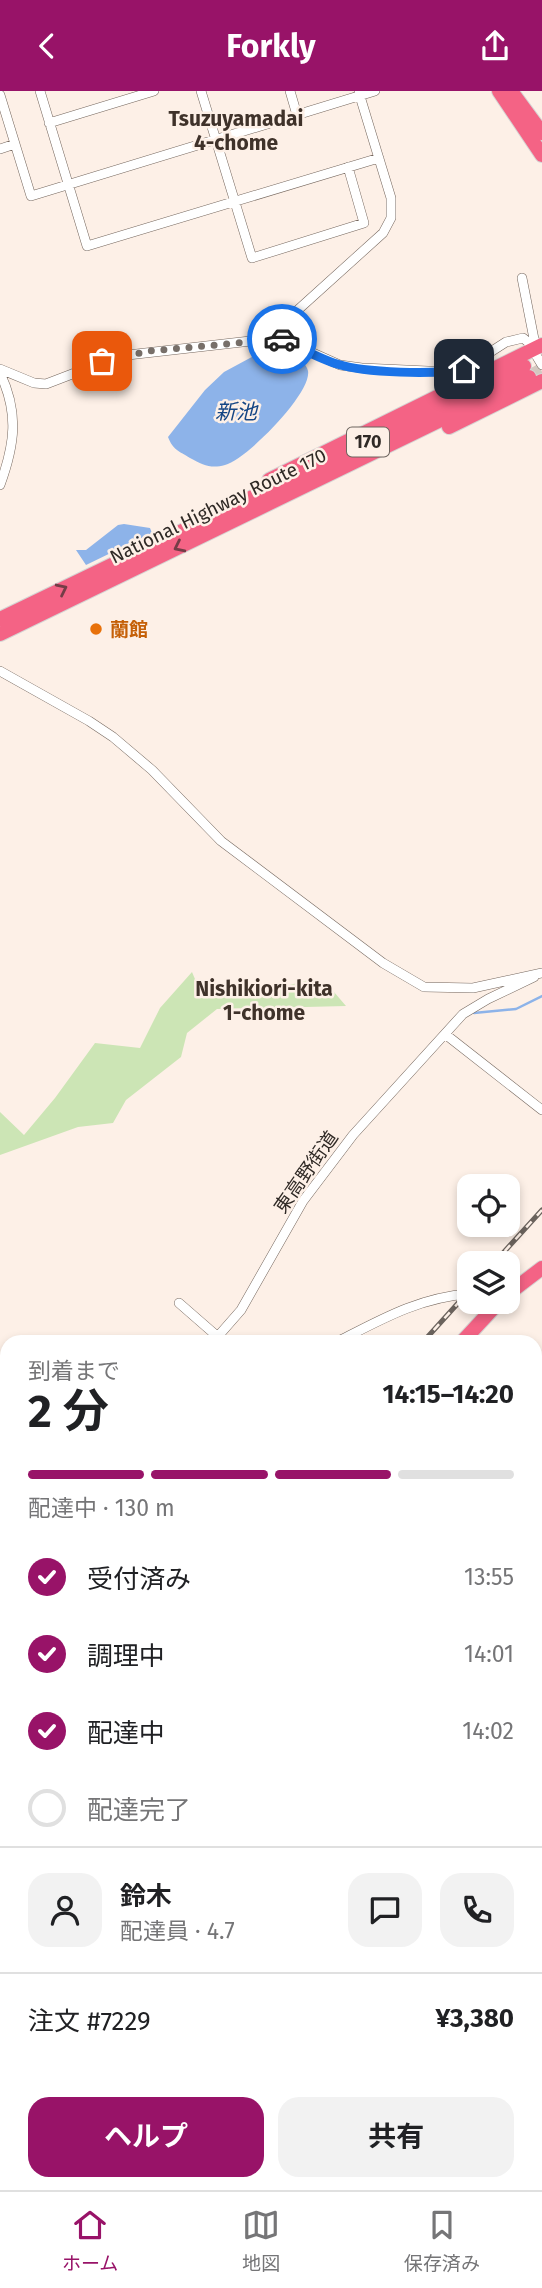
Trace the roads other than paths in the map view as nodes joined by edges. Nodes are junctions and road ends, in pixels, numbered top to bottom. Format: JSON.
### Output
{"nodes":[{"id":1,"x":40,"y":91,"type":"edge"},
{"id":2,"x":154,"y":91,"type":"edge"},
{"id":3,"x":201,"y":91,"type":"edge"},
{"id":4,"x":290,"y":91,"type":"edge"},
{"id":5,"x":375,"y":91,"type":"edge"},
{"id":6,"x":499,"y":91,"type":"edge"},
{"id":7,"x":512,"y":91,"type":"edge"},
{"id":8,"x":359,"y":93,"type":"edge"},
{"id":9,"x":0,"y":95,"type":"edge"},
{"id":10,"x":297,"y":115,"type":"junction"},
{"id":11,"x":49,"y":123,"type":"junction"},
{"id":12,"x":542,"y":134,"type":"edge"},
{"id":13,"x":215,"y":140,"type":"junction"},
{"id":14,"x":15,"y":144,"type":"junction"},
{"id":15,"x":0,"y":149,"type":"edge"},
{"id":16,"x":542,"y":155,"type":"edge"},
{"id":17,"x":379,"y":158,"type":"junction"},
{"id":18,"x":348,"y":167,"type":"junction"},
{"id":19,"x":68,"y":184,"type":"junction"},
{"id":20,"x":234,"y":201,"type":"junction"},
{"id":21,"x":522,"y":278,"type":"dead end"},
{"id":22,"x":282,"y":339,"type":"junction"},
{"id":23,"x":534,"y":345,"type":"edge"},
{"id":24,"x":542,"y":365,"type":"edge"},
{"id":25,"x":0,"y":371,"type":"edge"},
{"id":26,"x":532,"y":375,"type":"edge"},
{"id":27,"x":5,"y":405,"type":"edge"},
{"id":28,"x":0,"y":485,"type":"edge"},
{"id":29,"x":212,"y":517,"type":"junction"},
{"id":30,"x":0,"y":619,"type":"edge"},
{"id":31,"x":0,"y":634,"type":"edge"},
{"id":32,"x":0,"y":671,"type":"edge"},
{"id":33,"x":542,"y":973,"type":"edge"},
{"id":34,"x":445,"y":1034,"type":"junction"},
{"id":35,"x":542,"y":1110,"type":"edge"},
{"id":36,"x":542,"y":1268,"type":"edge"},
{"id":37,"x":520,"y":1285,"type":"edge"},
{"id":38,"x":457,"y":1295,"type":"edge"},
{"id":39,"x":180,"y":1303,"type":"dead end"},
{"id":40,"x":488,"y":1314,"type":"edge"},
{"id":41,"x":211,"y":1335,"type":"edge"},
{"id":42,"x":220,"y":1335,"type":"edge"},
{"id":43,"x":351,"y":1335,"type":"edge"},
{"id":44,"x":468,"y":1335,"type":"edge"}],
"edges":[{"from":1,"to":11,"type":"street"},
{"from":2,"to":11,"type":"street"},
{"from":3,"to":13,"type":"street"},
{"from":4,"to":10,"type":"street"},
{"from":5,"to":8,"type":"street"},
{"from":6,"to":16,"type":"highway"},
{"from":7,"to":12,"type":"highway"},
{"from":8,"to":10,"type":"street"},
{"from":8,"to":17,"type":"street"},
{"from":9,"to":14,"type":"street"},
{"from":10,"to":13,"type":"street"},
{"from":11,"to":19,"type":"street"},
{"from":13,"to":19,"type":"street"},
{"from":13,"to":20,"type":"street"},
{"from":14,"to":15,"type":"street"},
{"from":14,"to":19,"type":"street"},
{"from":17,"to":18,"type":"street"},
{"from":17,"to":22,"type":"street"},
{"from":18,"to":20,"type":"street"},
{"from":18,"to":20,"type":"street"},
{"from":19,"to":20,"type":"street"},
{"from":21,"to":23,"type":"street"},
{"from":22,"to":23,"type":"street"},
{"from":22,"to":25,"type":"street"},
{"from":23,"to":24,"type":"street"},
{"from":23,"to":29,"type":"highway"},
{"from":25,"to":27,"type":"street"},
{"from":26,"to":29,"type":"highway","name":"National Highway Route 170","number":"170"},
{"from":26,"to":31,"type":"highway","name":"National Highway Route 170","one_way":true},
{"from":27,"to":28,"type":"street"},
{"from":30,"to":29,"type":"highway","name":"National Highway Route 170","number":"170","one_way":true},
{"from":32,"to":33,"type":"street"},
{"from":33,"to":34,"type":"street","name":"東高野街道"},
{"from":34,"to":35,"type":"street"},
{"from":34,"to":42,"type":"street","name":"東高野街道"},
{"from":36,"to":37,"type":"highway"},
{"from":38,"to":43,"type":"street"},
{"from":39,"to":41,"type":"street"},
{"from":40,"to":44,"type":"highway"}]}
